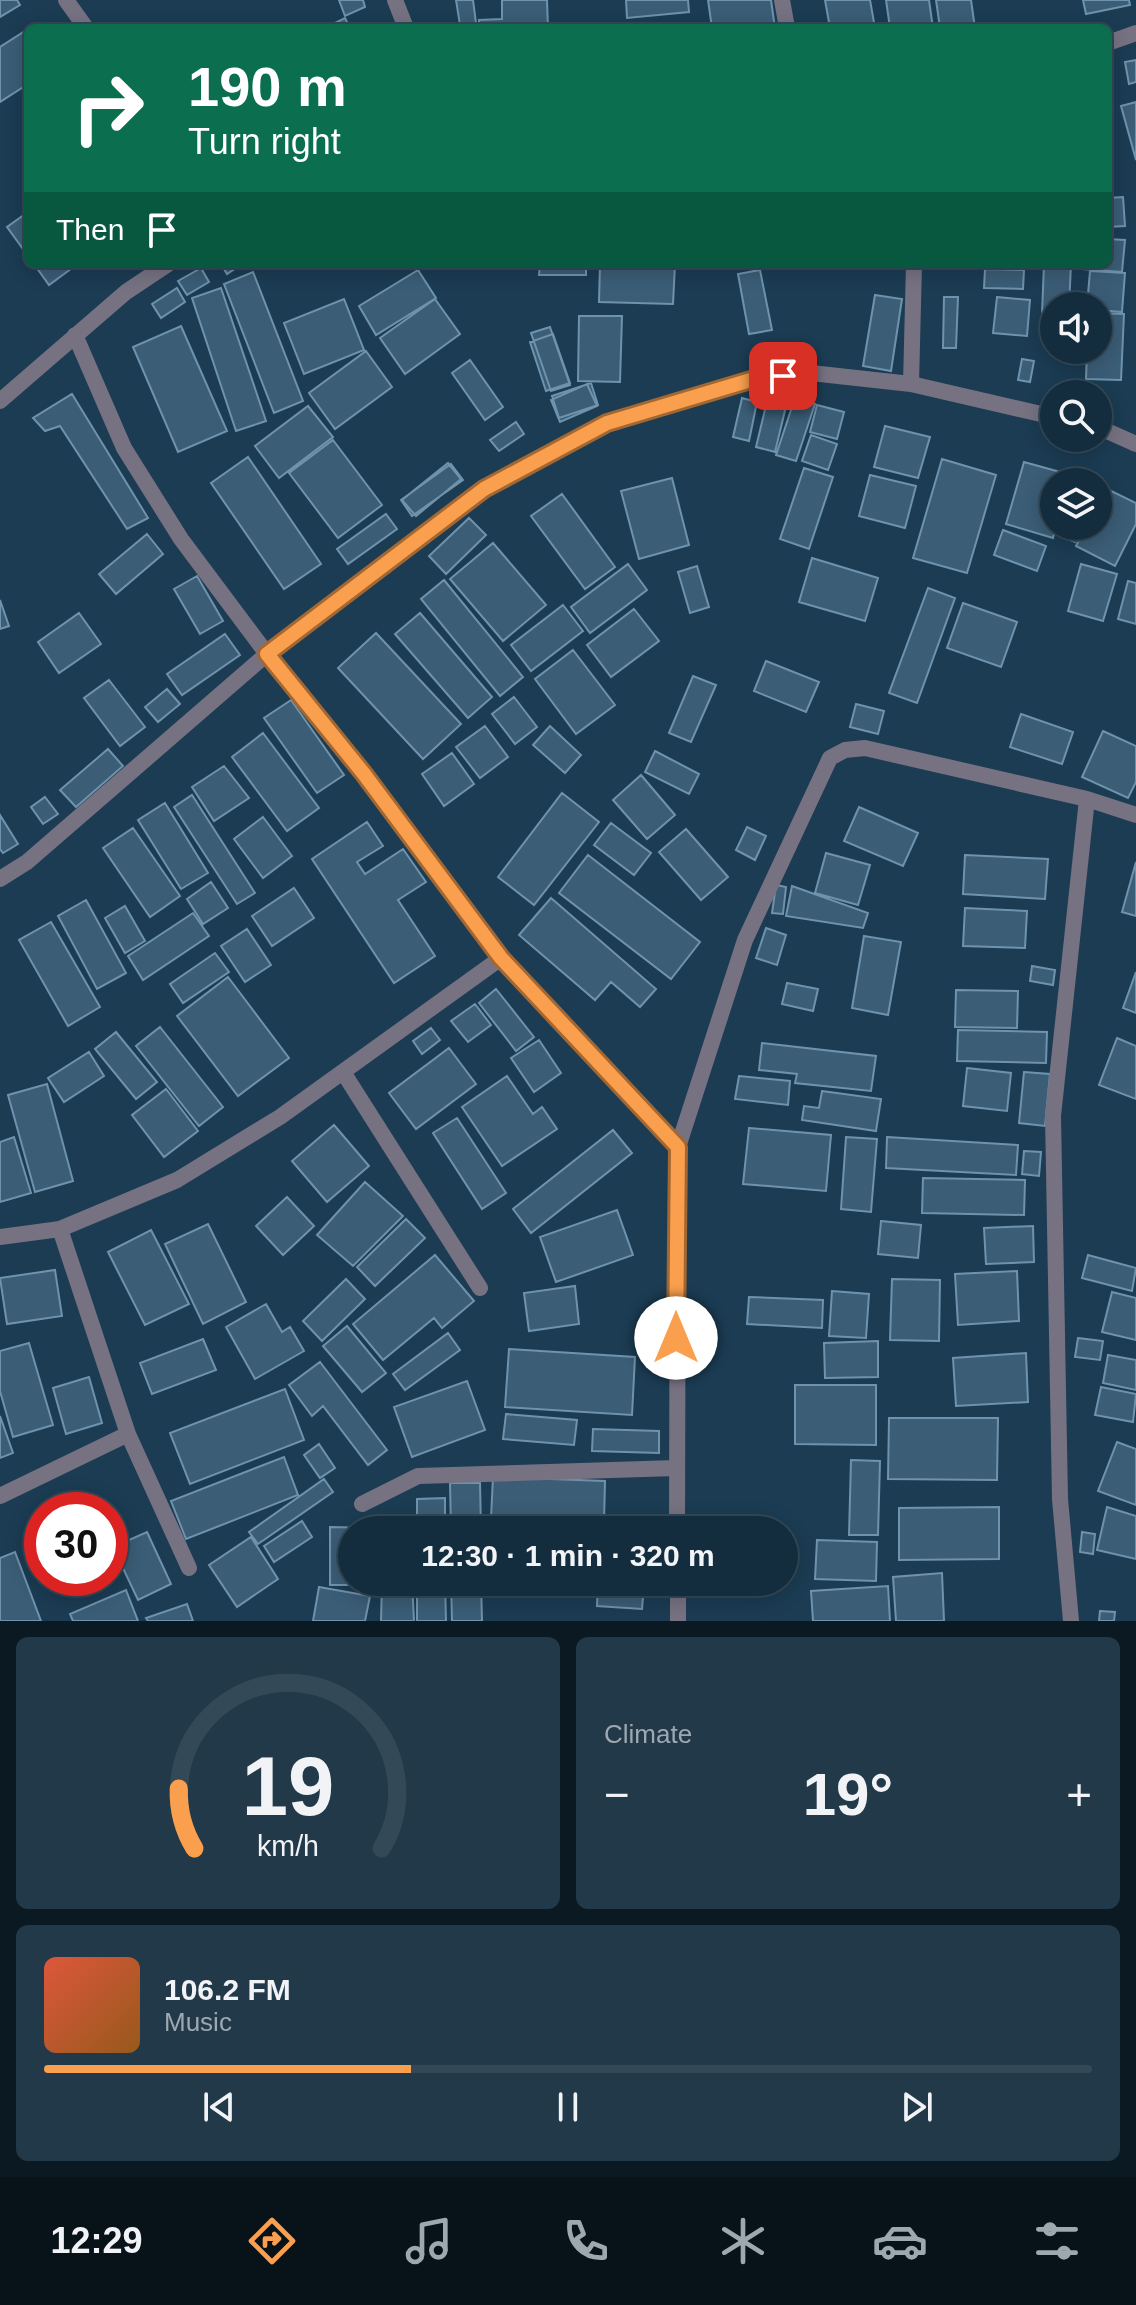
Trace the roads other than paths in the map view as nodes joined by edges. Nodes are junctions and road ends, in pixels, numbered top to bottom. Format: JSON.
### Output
{"nodes":[{"id":1,"x":66,"y":0,"type":"edge"},
{"id":2,"x":395,"y":0,"type":"edge"},
{"id":3,"x":782,"y":0,"type":"edge"},
{"id":4,"x":83,"y":24,"type":"edge"},
{"id":5,"x":404,"y":24,"type":"edge"},
{"id":6,"x":786,"y":24,"type":"edge"},
{"id":7,"x":1136,"y":33,"type":"edge"},
{"id":8,"x":1112,"y":42,"type":"edge"},
{"id":9,"x":162,"y":268,"type":"edge"},
{"id":10,"x":914,"y":268,"type":"edge"},
{"id":11,"x":75,"y":335,"type":"junction"},
{"id":12,"x":911,"y":384,"type":"junction"},
{"id":13,"x":0,"y":401,"type":"edge"},
{"id":14,"x":1040,"y":414,"type":"edge"},
{"id":15,"x":1112,"y":433,"type":"edge"},
{"id":16,"x":1136,"y":444,"type":"edge"},
{"id":17,"x":267,"y":654,"type":"junction"},
{"id":18,"x":1087,"y":799,"type":"junction"},
{"id":19,"x":1136,"y":815,"type":"edge"},
{"id":20,"x":0,"y":879,"type":"edge"},
{"id":21,"x":501,"y":958,"type":"junction"},
{"id":22,"x":343,"y":1072,"type":"junction"},
{"id":23,"x":678,"y":1147,"type":"junction"},
{"id":24,"x":60,"y":1229,"type":"junction"},
{"id":25,"x":0,"y":1237,"type":"edge"},
{"id":26,"x":480,"y":1288,"type":"dead end"},
{"id":27,"x":128,"y":1434,"type":"junction"},
{"id":28,"x":676,"y":1468,"type":"junction"},
{"id":29,"x":0,"y":1496,"type":"edge"},
{"id":30,"x":362,"y":1504,"type":"dead end"},
{"id":31,"x":677,"y":1516,"type":"edge"},
{"id":32,"x":189,"y":1568,"type":"dead end"},
{"id":33,"x":678,"y":1596,"type":"edge"},
{"id":34,"x":678,"y":1621,"type":"edge"},
{"id":35,"x":1071,"y":1621,"type":"edge"}],
"edges":[{"from":1,"to":4,"type":"street"},
{"from":2,"to":5,"type":"street"},
{"from":3,"to":6,"type":"street"},
{"from":7,"to":8,"type":"street"},
{"from":9,"to":11,"type":"street"},
{"from":10,"to":12,"type":"street"},
{"from":11,"to":13,"type":"street"},
{"from":11,"to":17,"type":"street"},
{"from":12,"to":14,"type":"street"},
{"from":12,"to":17,"type":"street"},
{"from":15,"to":16,"type":"street"},
{"from":17,"to":20,"type":"street"},
{"from":17,"to":21,"type":"street"},
{"from":18,"to":19,"type":"street"},
{"from":18,"to":23,"type":"street"},
{"from":18,"to":35,"type":"street"},
{"from":21,"to":22,"type":"street"},
{"from":21,"to":23,"type":"street"},
{"from":22,"to":24,"type":"street"},
{"from":22,"to":26,"type":"street"},
{"from":23,"to":28,"type":"street"},
{"from":24,"to":25,"type":"street"},
{"from":24,"to":27,"type":"street"},
{"from":27,"to":29,"type":"street"},
{"from":27,"to":32,"type":"street"},
{"from":28,"to":30,"type":"street"},
{"from":28,"to":31,"type":"street"},
{"from":33,"to":34,"type":"street"}]}
